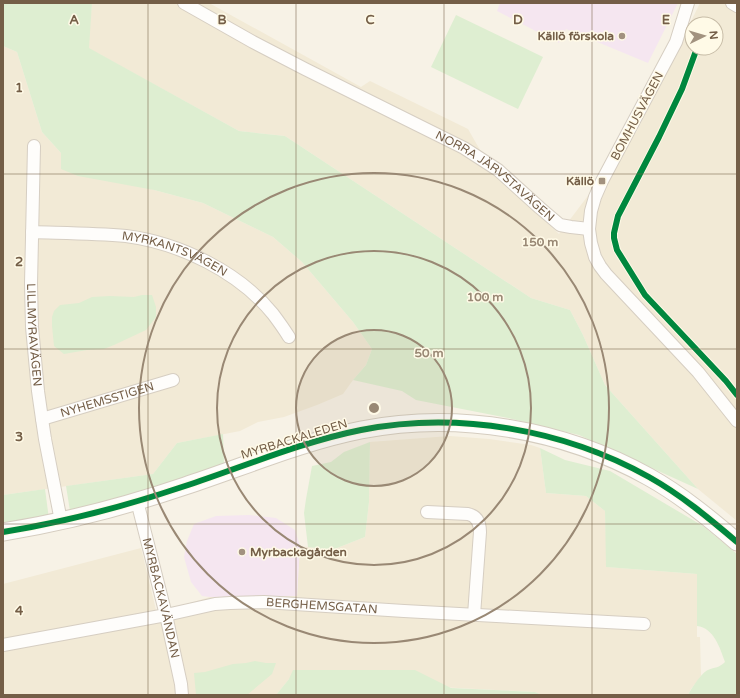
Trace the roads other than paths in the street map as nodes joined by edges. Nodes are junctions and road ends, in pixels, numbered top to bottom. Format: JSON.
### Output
{"nodes":[{"id":1,"x":185,"y":3,"type":"edge"},
{"id":2,"x":688,"y":3,"type":"edge"},
{"id":3,"x":732,"y":3,"type":"edge"},
{"id":4,"x":737,"y":6,"type":"edge"},
{"id":5,"x":34,"y":146,"type":"dead end"},
{"id":6,"x":589,"y":229,"type":"junction"},
{"id":7,"x":32,"y":232,"type":"junction"},
{"id":8,"x":289,"y":337,"type":"dead end"},
{"id":9,"x":174,"y":380,"type":"dead end"},
{"id":10,"x":42,"y":419,"type":"junction"},
{"id":11,"x":737,"y":421,"type":"edge"},
{"id":12,"x":137,"y":501,"type":"junction"},
{"id":13,"x":427,"y":512,"type":"dead end"},
{"id":14,"x":61,"y":521,"type":"junction"},
{"id":15,"x":3,"y":532,"type":"edge"},
{"id":16,"x":737,"y":542,"type":"edge"},
{"id":17,"x":166,"y":615,"type":"junction"},
{"id":18,"x":474,"y":615,"type":"junction"},
{"id":19,"x":644,"y":624,"type":"dead end"},
{"id":20,"x":3,"y":645,"type":"edge"},
{"id":21,"x":182,"y":695,"type":"edge"}],
"edges":[{"from":1,"to":6,"type":"street","name":"NORRA JÄRVSTAVÄGEN"},
{"from":2,"to":6,"type":"street","name":"BOMHUSVÄGEN"},
{"from":3,"to":4,"type":"street"},
{"from":5,"to":7,"type":"street","name":"LILLMYRAVÄGEN"},
{"from":6,"to":11,"type":"street"},
{"from":7,"to":8,"type":"street","name":"MYRKANTSVÄGEN"},
{"from":7,"to":10,"type":"street","name":"LILLMYRAVÄGEN"},
{"from":9,"to":10,"type":"street","name":"NYHEMSSTIGEN"},
{"from":10,"to":14,"type":"street","name":"LILLMYRAVÄGEN"},
{"from":12,"to":14,"type":"street","name":"MYRBACKALEDEN"},
{"from":12,"to":16,"type":"street","name":"MYRBACKALEDEN"},
{"from":12,"to":17,"type":"street","name":"MYRBACKAVÄNDAN"},
{"from":13,"to":18,"type":"street"},
{"from":14,"to":15,"type":"street","name":"MYRBACKALEDEN"},
{"from":17,"to":18,"type":"street","name":"BERGHEMSGATAN"},
{"from":17,"to":20,"type":"street","name":"BERGHEMSGATAN"},
{"from":17,"to":21,"type":"street","name":"MYRBACKAVÄNDAN"},
{"from":18,"to":19,"type":"street","name":"BERGHEMSGATAN"}]}
